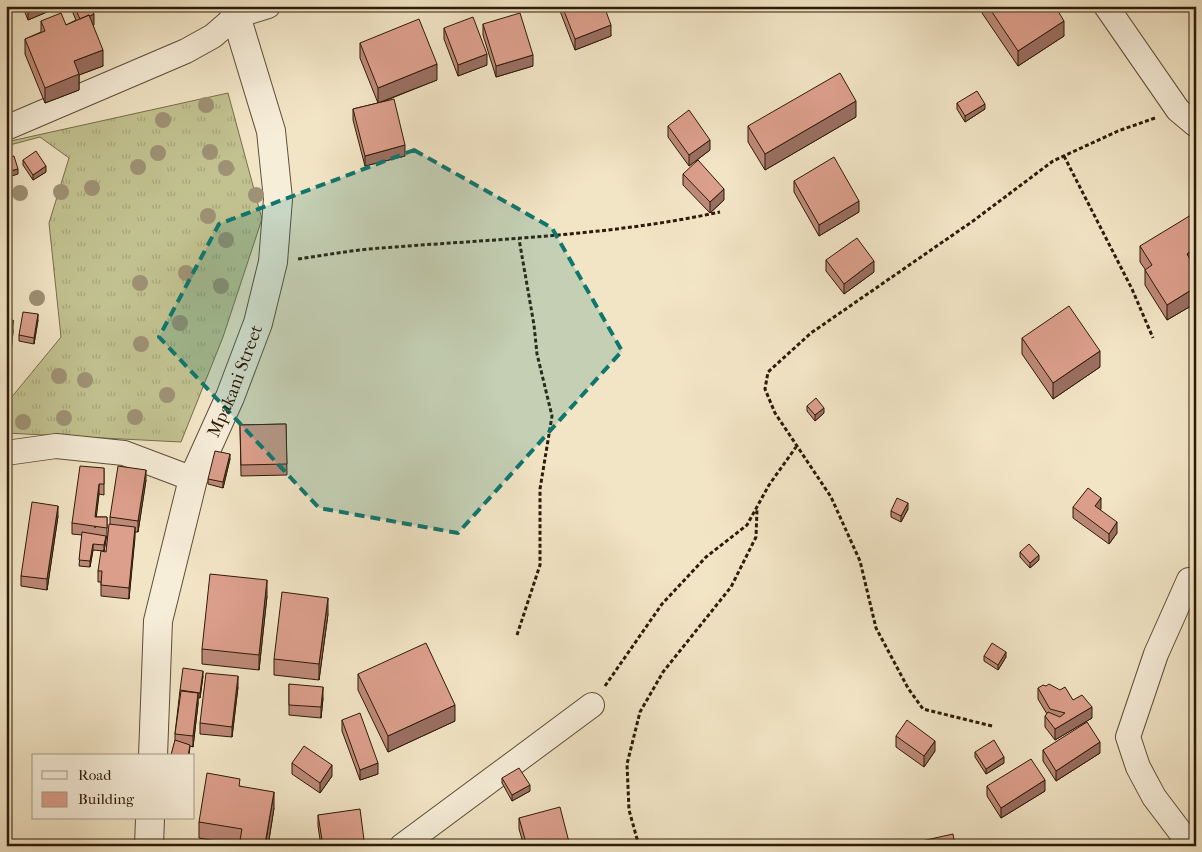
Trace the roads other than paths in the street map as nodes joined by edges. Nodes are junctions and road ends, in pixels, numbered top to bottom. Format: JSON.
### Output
{"nodes":[{"id":1,"x":268,"y":6,"type":"edge"},
{"id":2,"x":1106,"y":6,"type":"edge"},
{"id":3,"x":234,"y":11,"type":"edge"},
{"id":4,"x":1187,"y":117,"type":"edge"},
{"id":5,"x":6,"y":128,"type":"edge"},
{"id":6,"x":6,"y":453,"type":"edge"},
{"id":7,"x":193,"y":479,"type":"junction"},
{"id":8,"x":1189,"y":580,"type":"dead end"},
{"id":9,"x":592,"y":705,"type":"road end"},
{"id":10,"x":153,"y":754,"type":"edge"},
{"id":11,"x":150,"y":820,"type":"edge"},
{"id":12,"x":149,"y":846,"type":"edge"},
{"id":13,"x":402,"y":846,"type":"edge"},
{"id":14,"x":1191,"y":846,"type":"edge"}],
"edges":[{"from":1,"to":3,"type":"street"},
{"from":2,"to":4,"type":"street"},
{"from":3,"to":5,"type":"street"},
{"from":3,"to":7,"type":"street","name":"Mpakani Street"},
{"from":6,"to":7,"type":"street"},
{"from":7,"to":10,"type":"street","name":"Mpakani Street"},
{"from":8,"to":14,"type":"street"},
{"from":9,"to":13,"type":"street"},
{"from":11,"to":12,"type":"street"}]}
